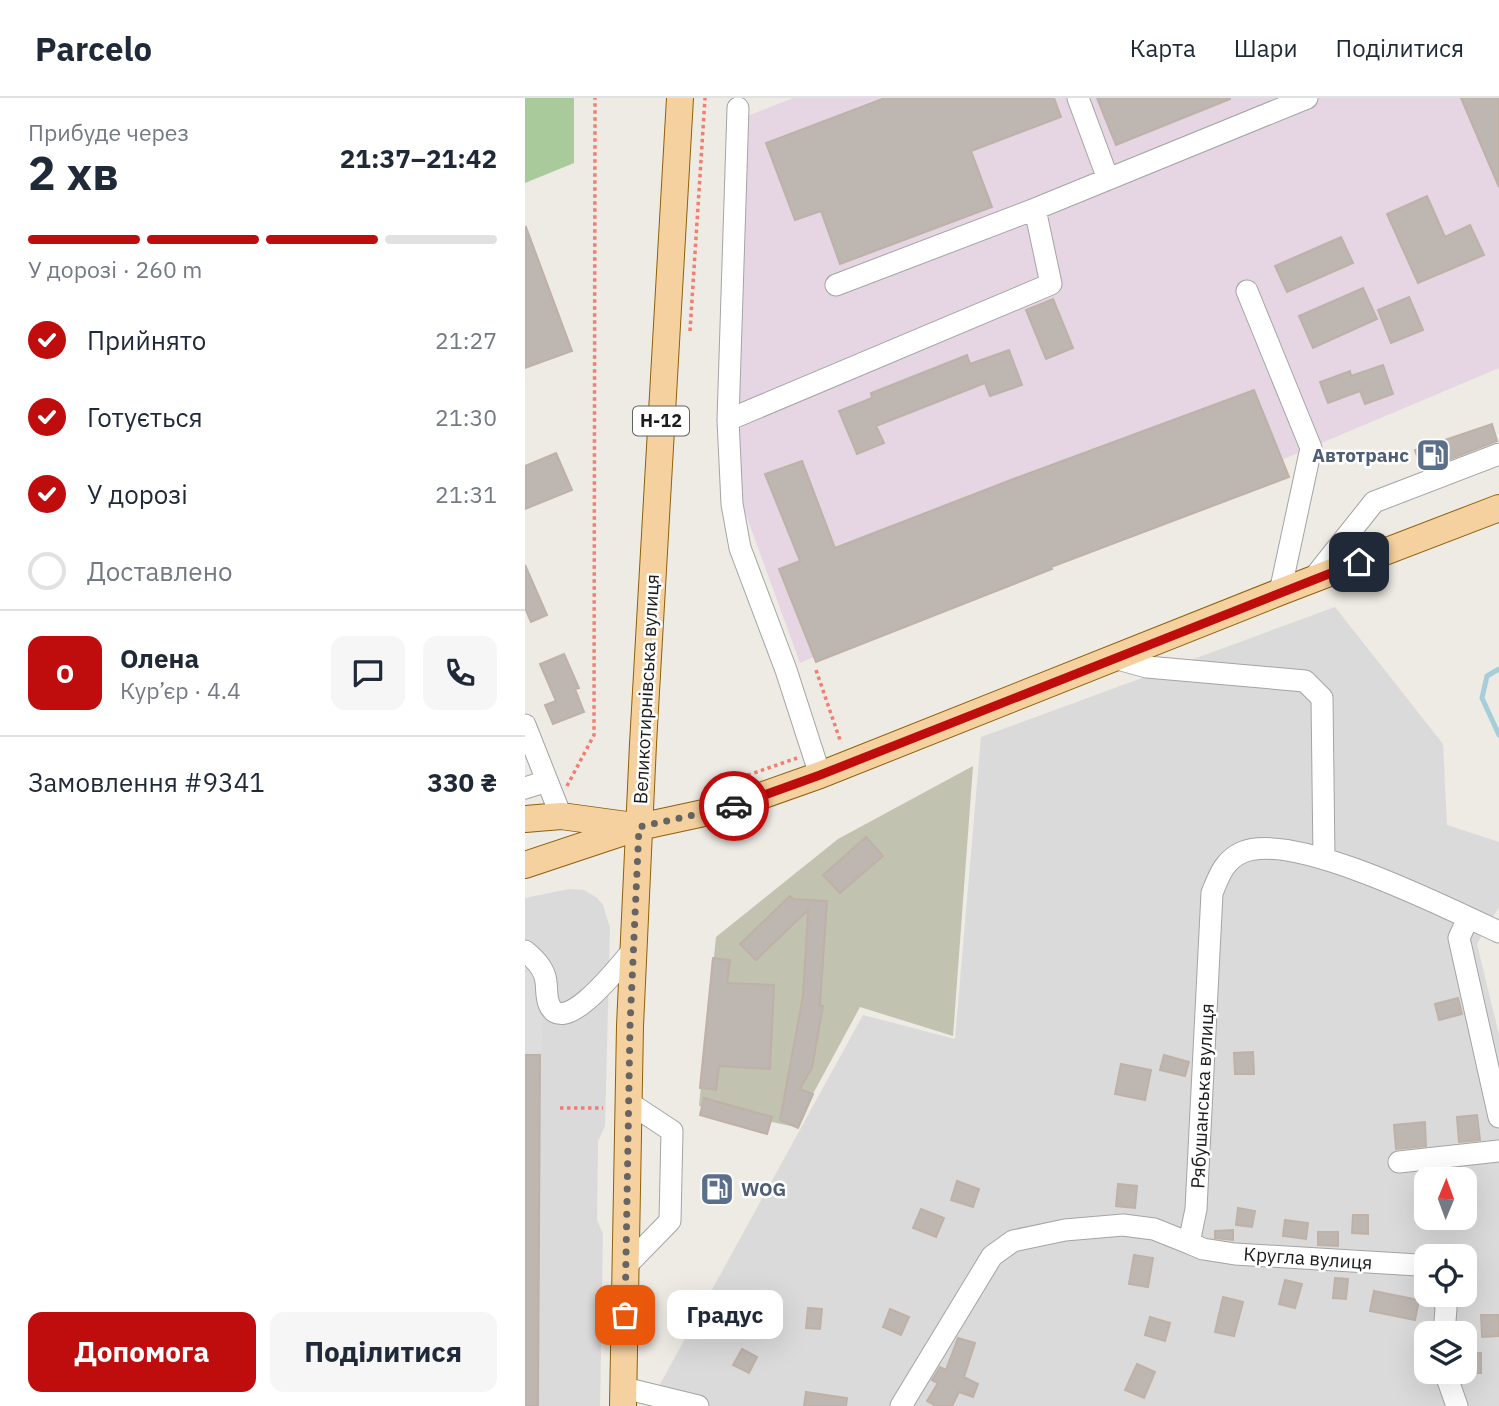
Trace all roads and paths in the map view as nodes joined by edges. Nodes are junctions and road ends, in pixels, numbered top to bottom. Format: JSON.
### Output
{"nodes":[{"id":1,"x":594,"y":98,"type":"edge"},
{"id":2,"x":680,"y":98,"type":"edge"},
{"id":3,"x":1078,"y":98,"type":"edge"},
{"id":4,"x":1307,"y":98,"type":"edge"},
{"id":5,"x":738,"y":108,"type":"dead end"},
{"id":6,"x":1108,"y":179,"type":"junction"},
{"id":7,"x":1035,"y":209,"type":"junction"},
{"id":8,"x":837,"y":285,"type":"dead end"},
{"id":9,"x":1247,"y":291,"type":"dead end"},
{"id":10,"x":728,"y":420,"type":"junction"},
{"id":11,"x":1499,"y":454,"type":"edge"},
{"id":12,"x":1499,"y":508,"type":"edge"},
{"id":13,"x":1312,"y":580,"type":"junction"},
{"id":14,"x":1280,"y":592,"type":"junction"},
{"id":15,"x":1114,"y":658,"type":"junction"},
{"id":16,"x":816,"y":670,"type":"dead end"},
{"id":17,"x":525,"y":725,"type":"edge"},
{"id":18,"x":816,"y":764,"type":"junction"},
{"id":19,"x":556,"y":785,"type":"junction"},
{"id":20,"x":525,"y":788,"type":"edge"},
{"id":21,"x":697,"y":793,"type":"dead end"},
{"id":22,"x":561,"y":816,"type":"junction"},
{"id":23,"x":525,"y":819,"type":"edge"},
{"id":24,"x":639,"y":827,"type":"junction"},
{"id":25,"x":1324,"y":859,"type":"junction"},
{"id":26,"x":525,"y":865,"type":"edge"},
{"id":27,"x":1468,"y":918,"type":"junction"},
{"id":28,"x":1499,"y":932,"type":"edge"},
{"id":29,"x":633,"y":950,"type":"junction"},
{"id":30,"x":525,"y":951,"type":"edge"},
{"id":31,"x":615,"y":1105,"type":"junction"},
{"id":32,"x":560,"y":1108,"type":"dead end"},
{"id":33,"x":1499,"y":1117,"type":"edge"},
{"id":34,"x":1499,"y":1151,"type":"edge"},
{"id":35,"x":1399,"y":1163,"type":"dead end"},
{"id":36,"x":1189,"y":1243,"type":"junction"},
{"id":37,"x":1414,"y":1265,"type":"edge"},
{"id":38,"x":625,"y":1267,"type":"junction"},
{"id":39,"x":1449,"y":1384,"type":"edge"},
{"id":40,"x":624,"y":1397,"type":"edge"},
{"id":41,"x":698,"y":1406,"type":"edge"},
{"id":42,"x":901,"y":1406,"type":"edge"},
{"id":43,"x":1457,"y":1406,"type":"edge"}],
"edges":[{"from":1,"to":19,"type":"path"},
{"from":2,"to":24,"type":"main road","name":"Великотирнівська вулиця","number":"Н-12"},
{"from":3,"to":6,"type":"street"},
{"from":4,"to":6,"type":"street"},
{"from":5,"to":10,"type":"street"},
{"from":6,"to":7,"type":"street"},
{"from":7,"to":8,"type":"street"},
{"from":7,"to":10,"type":"street"},
{"from":9,"to":14,"type":"street"},
{"from":10,"to":18,"type":"street"},
{"from":11,"to":13,"type":"street"},
{"from":12,"to":13,"type":"main road"},
{"from":13,"to":14,"type":"main road"},
{"from":14,"to":15,"type":"main road"},
{"from":15,"to":18,"type":"main road"},
{"from":15,"to":25,"type":"street"},
{"from":16,"to":18,"type":"path"},
{"from":17,"to":19,"type":"street"},
{"from":18,"to":21,"type":"path"},
{"from":18,"to":24,"type":"main road"},
{"from":19,"to":20,"type":"street"},
{"from":19,"to":22,"type":"street"},
{"from":22,"to":23,"type":"main road"},
{"from":22,"to":24,"type":"main road"},
{"from":24,"to":26,"type":"main road"},
{"from":24,"to":29,"type":"main road","name":"Великотирнівська вулиця"},
{"from":25,"to":27,"type":"street","name":"Рябушанська вулиця"},
{"from":25,"to":36,"type":"street","name":"Рябушанська вулиця"},
{"from":27,"to":28,"type":"street","name":"Рябушанська вулиця"},
{"from":27,"to":33,"type":"street"},
{"from":29,"to":30,"type":"street"},
{"from":29,"to":31,"type":"main road","name":"Великотирнівська вулиця"},
{"from":31,"to":32,"type":"path"},
{"from":31,"to":38,"type":"main road","name":"Великотирнівська вулиця"},
{"from":31,"to":38,"type":"street"},
{"from":34,"to":35,"type":"street"},
{"from":36,"to":37,"type":"street","name":"Кругла вулиця"},
{"from":36,"to":42,"type":"street"},
{"from":38,"to":40,"type":"main road","name":"Великотирнівська вулиця"},
{"from":39,"to":43,"type":"street"},
{"from":40,"to":41,"type":"street"}]}
